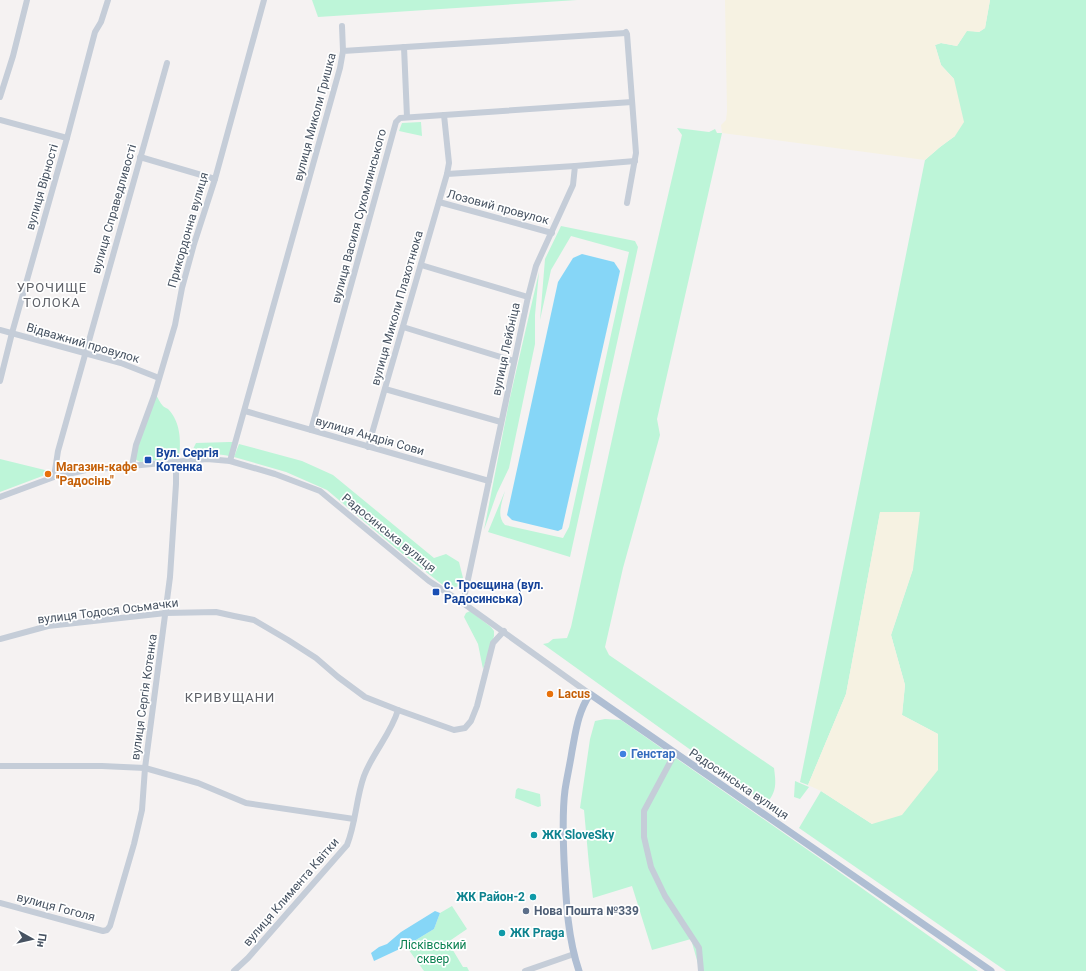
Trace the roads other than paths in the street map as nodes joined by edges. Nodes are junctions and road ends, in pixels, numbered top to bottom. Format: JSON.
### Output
{"nodes":[{"id":1,"x":27,"y":0,"type":"edge"},
{"id":2,"x":108,"y":0,"type":"edge"},
{"id":3,"x":264,"y":0,"type":"edge"},
{"id":4,"x":342,"y":26,"type":"dead end"},
{"id":5,"x":404,"y":47,"type":"junction"},
{"id":6,"x":343,"y":51,"type":"junction"},
{"id":7,"x":167,"y":63,"type":"dead end"},
{"id":8,"x":0,"y":97,"type":"edge"},
{"id":9,"x":632,"y":102,"type":"junction"},
{"id":10,"x":444,"y":115,"type":"junction"},
{"id":11,"x":407,"y":117,"type":"junction"},
{"id":12,"x":0,"y":120,"type":"edge"},
{"id":13,"x":68,"y":138,"type":"junction"},
{"id":14,"x":140,"y":158,"type":"junction"},
{"id":15,"x":635,"y":161,"type":"junction"},
{"id":16,"x":575,"y":166,"type":"junction"},
{"id":17,"x":447,"y":174,"type":"junction"},
{"id":18,"x":215,"y":178,"type":"junction"},
{"id":19,"x":439,"y":202,"type":"junction"},
{"id":20,"x":627,"y":203,"type":"dead end"},
{"id":21,"x":552,"y":233,"type":"junction"},
{"id":22,"x":421,"y":265,"type":"junction"},
{"id":23,"x":528,"y":297,"type":"junction"},
{"id":24,"x":403,"y":327,"type":"junction"},
{"id":25,"x":0,"y":330,"type":"edge"},
{"id":26,"x":12,"y":333,"type":"junction"},
{"id":27,"x":86,"y":354,"type":"junction"},
{"id":28,"x":514,"y":361,"type":"junction"},
{"id":29,"x":159,"y":378,"type":"junction"},
{"id":30,"x":0,"y":381,"type":"edge"},
{"id":31,"x":385,"y":389,"type":"junction"},
{"id":32,"x":245,"y":411,"type":"junction"},
{"id":33,"x":501,"y":422,"type":"junction"},
{"id":34,"x":311,"y":430,"type":"junction"},
{"id":35,"x":368,"y":447,"type":"junction"},
{"id":36,"x":230,"y":461,"type":"junction"},
{"id":37,"x":176,"y":462,"type":"junction"},
{"id":38,"x":132,"y":466,"type":"junction"},
{"id":39,"x":54,"y":477,"type":"junction"},
{"id":40,"x":489,"y":481,"type":"junction"},
{"id":41,"x":0,"y":497,"type":"edge"},
{"id":42,"x":463,"y":603,"type":"junction"},
{"id":43,"x":166,"y":613,"type":"junction"},
{"id":44,"x":504,"y":631,"type":"junction"},
{"id":45,"x":0,"y":639,"type":"edge"},
{"id":46,"x":590,"y":694,"type":"junction"},
{"id":47,"x":398,"y":710,"type":"junction"},
{"id":48,"x":675,"y":753,"type":"junction"},
{"id":49,"x":0,"y":766,"type":"edge"},
{"id":50,"x":146,"y":768,"type":"junction"},
{"id":51,"x":354,"y":819,"type":"junction"},
{"id":52,"x":0,"y":904,"type":"edge"},
{"id":53,"x":107,"y":930,"type":"joint"},
{"id":54,"x":574,"y":954,"type":"junction"},
{"id":55,"x":234,"y":971,"type":"edge"},
{"id":56,"x":525,"y":971,"type":"edge"},
{"id":57,"x":579,"y":971,"type":"edge"},
{"id":58,"x":701,"y":971,"type":"edge"},
{"id":59,"x":990,"y":971,"type":"edge"}],
"edges":[{"from":1,"to":8,"type":"street"},
{"from":2,"to":13,"type":"street","name":"вулиця Вірності"},
{"from":3,"to":18,"type":"street","name":"Прикордонна вулиця"},
{"from":4,"to":6,"type":"street"},
{"from":5,"to":6,"type":"street","name":"вулиця Миколи Гришка"},
{"from":5,"to":9,"type":"street","name":"вулиця Миколи Гришка"},
{"from":5,"to":11,"type":"street"},
{"from":6,"to":32,"type":"street","name":"вулиця Миколи Гришка"},
{"from":7,"to":14,"type":"street","name":"вулиця Справедливості"},
{"from":9,"to":10,"type":"street"},
{"from":9,"to":15,"type":"street"},
{"from":10,"to":11,"type":"street"},
{"from":10,"to":17,"type":"street","name":"вулиця Миколи Плахотнюка"},
{"from":11,"to":34,"type":"street","name":"вулиця Василя Сухомлинського"},
{"from":12,"to":13,"type":"street"},
{"from":13,"to":26,"type":"street","name":"вулиця Вірності"},
{"from":14,"to":18,"type":"street"},
{"from":14,"to":27,"type":"street","name":"вулиця Справедливості"},
{"from":15,"to":16,"type":"street"},
{"from":15,"to":20,"type":"street"},
{"from":16,"to":17,"type":"street"},
{"from":16,"to":21,"type":"street","name":"вулиця Лейбніца"},
{"from":17,"to":19,"type":"street","name":"вулиця Миколи Плахотнюка"},
{"from":18,"to":29,"type":"street","name":"Прикордонна вулиця"},
{"from":19,"to":21,"type":"street","name":"Лозовий провулок"},
{"from":19,"to":22,"type":"street","name":"вулиця Миколи Плахотнюка"},
{"from":21,"to":23,"type":"street","name":"вулиця Лейбніца"},
{"from":22,"to":23,"type":"street"},
{"from":22,"to":24,"type":"street","name":"вулиця Миколи Плахотнюка"},
{"from":23,"to":28,"type":"street","name":"вулиця Лейбніца"},
{"from":24,"to":28,"type":"street"},
{"from":24,"to":31,"type":"street","name":"вулиця Миколи Плахотнюка"},
{"from":25,"to":26,"type":"street","name":"Відважний провулок"},
{"from":26,"to":27,"type":"street","name":"Відважний провулок"},
{"from":26,"to":30,"type":"street","name":"вулиця Вірності"},
{"from":27,"to":29,"type":"street","name":"Відважний провулок"},
{"from":27,"to":39,"type":"street","name":"вулиця Справедливості"},
{"from":28,"to":33,"type":"street","name":"вулиця Лейбніца"},
{"from":29,"to":38,"type":"street","name":"Прикордонна вулиця"},
{"from":31,"to":33,"type":"street"},
{"from":31,"to":35,"type":"street","name":"вулиця Миколи Плахотнюка"},
{"from":32,"to":34,"type":"street","name":"вулиця Андрія Сови"},
{"from":32,"to":36,"type":"street","name":"вулиця Миколи Гришка"},
{"from":33,"to":40,"type":"street","name":"вулиця Лейбніца"},
{"from":34,"to":35,"type":"street","name":"вулиця Андрія Сови"},
{"from":35,"to":40,"type":"street","name":"вулиця Андрія Сови"},
{"from":36,"to":37,"type":"street","name":"Радосинська вулиця"},
{"from":36,"to":42,"type":"street","name":"Радосинська вулиця"},
{"from":37,"to":38,"type":"street","name":"Радосинська вулиця"},
{"from":37,"to":43,"type":"street","name":"вулиця Сергія Котенка"},
{"from":38,"to":39,"type":"street","name":"Радосинська вулиця"},
{"from":39,"to":41,"type":"street","name":"Радосинська вулиця"},
{"from":40,"to":42,"type":"street","name":"вулиця Лейбніца"},
{"from":42,"to":44,"type":"street","name":"Радосинська вулиця"},
{"from":43,"to":45,"type":"street","name":"вулиця Тодося Осьмачки"},
{"from":43,"to":47,"type":"street","name":"вулиця Тодося Осьмачки"},
{"from":43,"to":50,"type":"street","name":"вулиця Сергія Котенка"},
{"from":44,"to":46,"type":"street","name":"Радосинська вулиця"},
{"from":44,"to":47,"type":"street","name":"вулиця Тодося Осьмачки"},
{"from":46,"to":48,"type":"main road","name":"Радосинська вулиця"},
{"from":46,"to":54,"type":"main road"},
{"from":47,"to":51,"type":"street","name":"вулиця Климента Квітки"},
{"from":48,"to":58,"type":"street"},
{"from":48,"to":59,"type":"main road","name":"Радосинська вулиця"},
{"from":49,"to":50,"type":"street"},
{"from":50,"to":51,"type":"street"},
{"from":50,"to":53,"type":"street","name":"вулиця Сергія Котенка"},
{"from":51,"to":55,"type":"street","name":"вулиця Климента Квітки"},
{"from":52,"to":53,"type":"street","name":"вулиця Гоголя"},
{"from":54,"to":56,"type":"street"},
{"from":54,"to":57,"type":"main road"}]}
